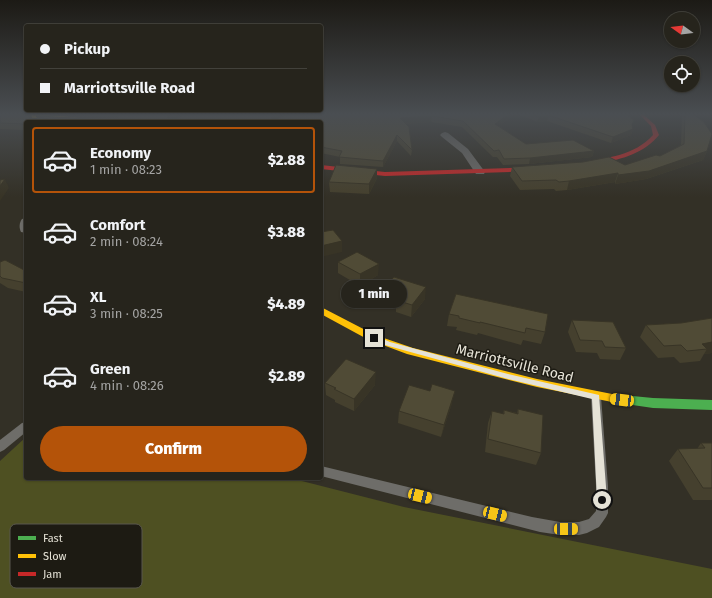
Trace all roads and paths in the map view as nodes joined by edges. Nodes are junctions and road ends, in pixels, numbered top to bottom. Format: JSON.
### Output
{"nodes":[{"id":1,"x":454,"y":142,"type":"edge"},
{"id":2,"x":651,"y":142,"type":"edge"},
{"id":3,"x":574,"y":166,"type":"edge"},
{"id":4,"x":323,"y":168,"type":"edge"},
{"id":5,"x":549,"y":168,"type":"edge"},
{"id":6,"x":480,"y":172,"type":"junction"},
{"id":7,"x":323,"y":311,"type":"edge"},
{"id":8,"x":596,"y":397,"type":"junction"},
{"id":9,"x":712,"y":405,"type":"edge"},
{"id":10,"x":24,"y":428,"type":"edge"},
{"id":11,"x":0,"y":447,"type":"edge"},
{"id":12,"x":323,"y":472,"type":"edge"}],
"edges":[{"from":1,"to":6,"type":"street"},
{"from":2,"to":3,"type":"street"},
{"from":4,"to":6,"type":"street"},
{"from":5,"to":6,"type":"street"},
{"from":7,"to":8,"type":"street","name":"Marriottsville Road"},
{"from":8,"to":9,"type":"street","name":"Marriottsville Road"},
{"from":8,"to":12,"type":"lane"},
{"from":10,"to":11,"type":"lane"}]}
